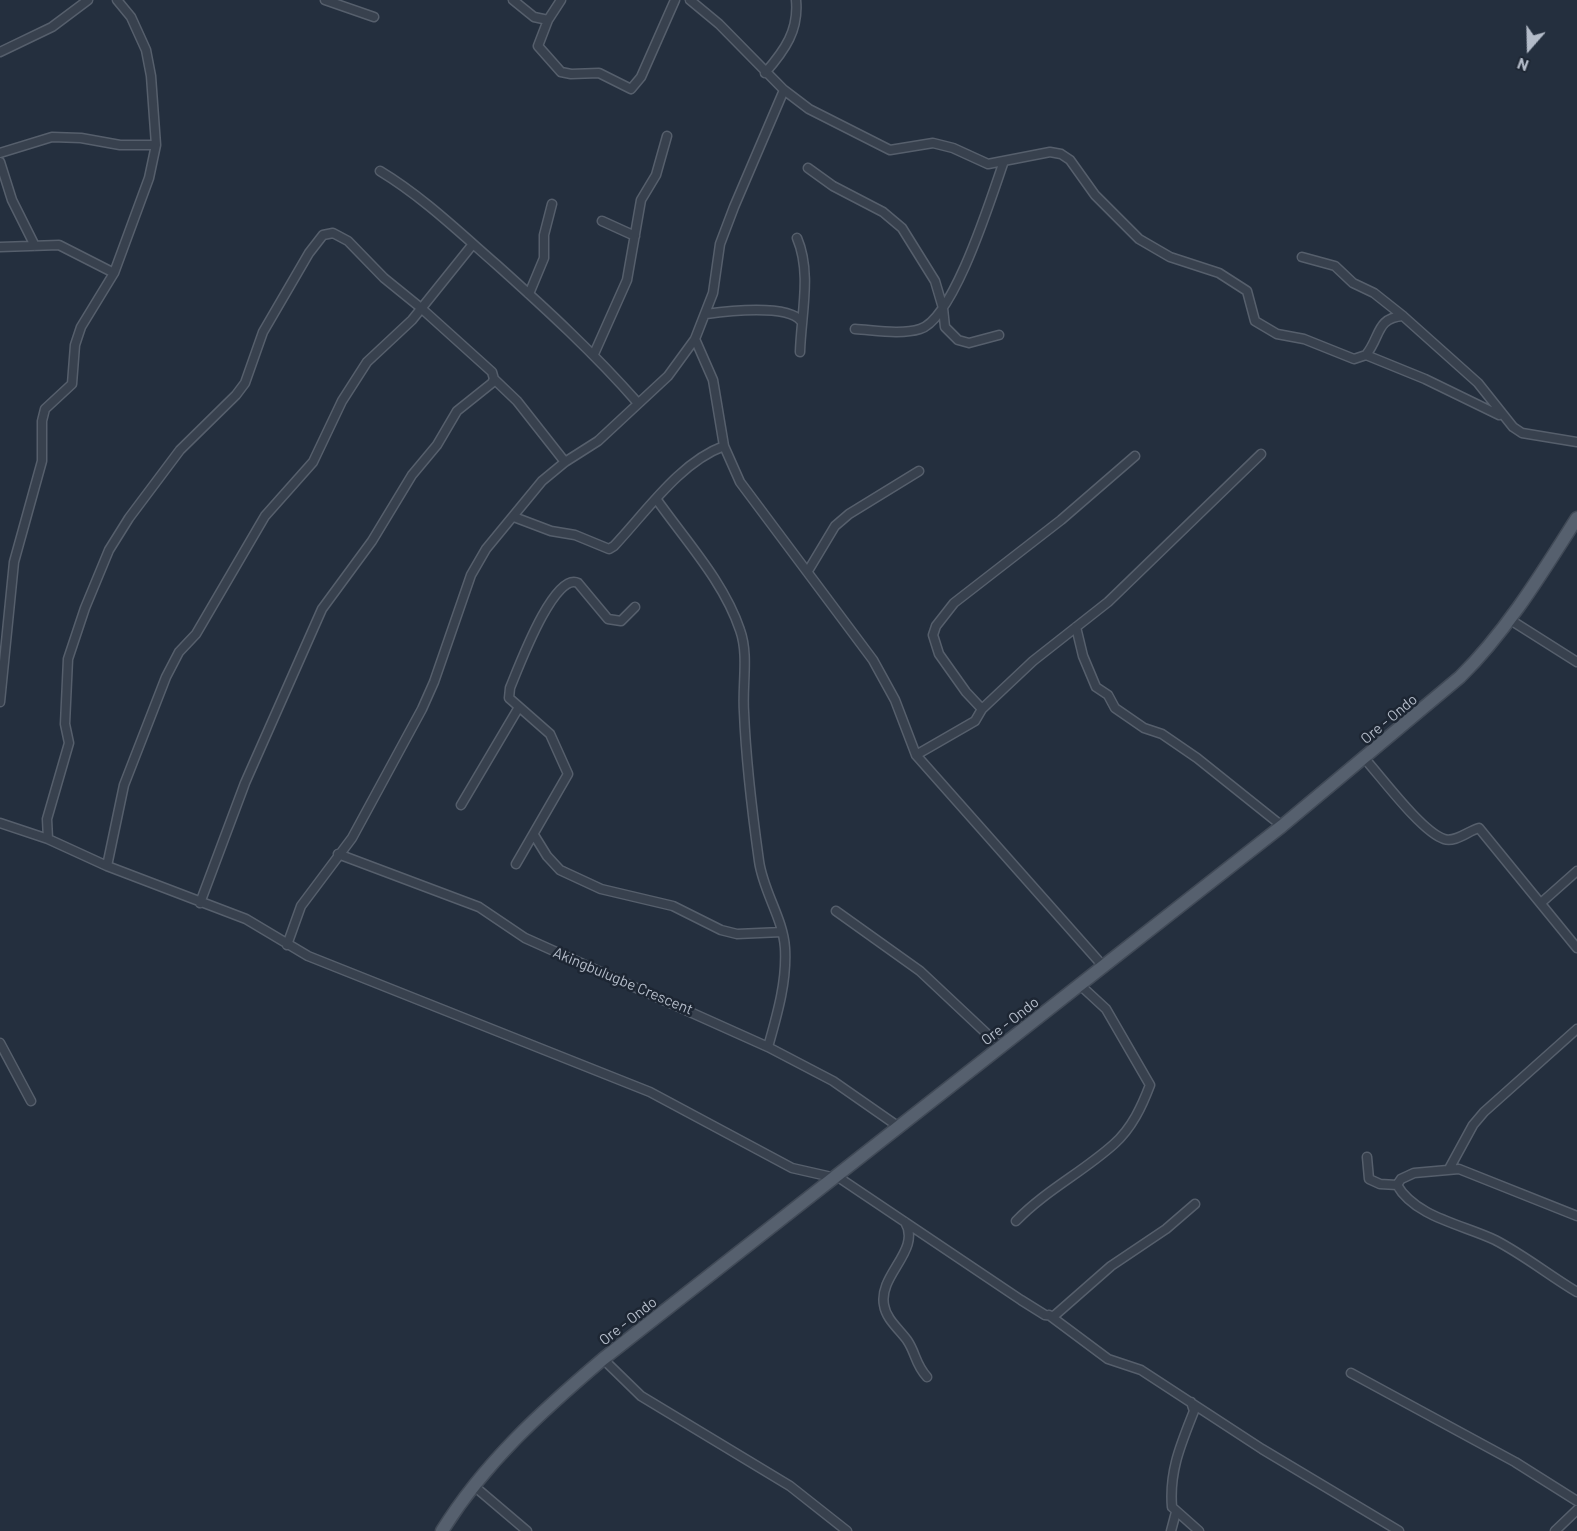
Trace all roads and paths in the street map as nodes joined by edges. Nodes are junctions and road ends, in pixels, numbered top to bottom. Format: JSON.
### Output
{"nodes":[{"id":1,"x":88,"y":0,"type":"edge"},
{"id":2,"x":117,"y":0,"type":"edge"},
{"id":3,"x":325,"y":0,"type":"edge"},
{"id":4,"x":513,"y":0,"type":"edge"},
{"id":5,"x":561,"y":0,"type":"edge"},
{"id":6,"x":675,"y":0,"type":"edge"},
{"id":7,"x":690,"y":0,"type":"edge"},
{"id":8,"x":796,"y":0,"type":"edge"},
{"id":9,"x":374,"y":17,"type":"dead end"},
{"id":10,"x":548,"y":20,"type":"junction"},
{"id":11,"x":0,"y":52,"type":"edge"},
{"id":12,"x":765,"y":73,"type":"junction"},
{"id":13,"x":784,"y":90,"type":"junction"},
{"id":14,"x":667,"y":136,"type":"dead end"},
{"id":15,"x":156,"y":146,"type":"junction"},
{"id":16,"x":0,"y":153,"type":"edge"},
{"id":17,"x":1004,"y":161,"type":"junction"},
{"id":18,"x":0,"y":162,"type":"edge"},
{"id":19,"x":808,"y":168,"type":"dead end"},
{"id":20,"x":380,"y":171,"type":"dead end"},
{"id":21,"x":552,"y":204,"type":"dead end"},
{"id":22,"x":602,"y":221,"type":"dead end"},
{"id":23,"x":635,"y":236,"type":"junction"},
{"id":24,"x":797,"y":238,"type":"dead end"},
{"id":25,"x":473,"y":244,"type":"junction"},
{"id":26,"x":35,"y":246,"type":"junction"},
{"id":27,"x":0,"y":248,"type":"edge"},
{"id":28,"x":1302,"y":257,"type":"dead end"},
{"id":29,"x":114,"y":273,"type":"junction"},
{"id":30,"x":529,"y":294,"type":"junction"},
{"id":31,"x":421,"y":308,"type":"junction"},
{"id":32,"x":943,"y":308,"type":"junction"},
{"id":33,"x":706,"y":314,"type":"junction"},
{"id":34,"x":1403,"y":316,"type":"junction"},
{"id":35,"x":801,"y":321,"type":"junction"},
{"id":36,"x":855,"y":329,"type":"dead end"},
{"id":37,"x":999,"y":334,"type":"dead end"},
{"id":38,"x":694,"y":339,"type":"junction"},
{"id":39,"x":800,"y":352,"type":"dead end"},
{"id":40,"x":594,"y":354,"type":"junction"},
{"id":41,"x":1366,"y":355,"type":"junction"},
{"id":42,"x":494,"y":379,"type":"junction"},
{"id":43,"x":637,"y":402,"type":"junction"},
{"id":44,"x":1502,"y":416,"type":"junction"},
{"id":45,"x":1577,"y":442,"type":"edge"},
{"id":46,"x":724,"y":446,"type":"junction"},
{"id":47,"x":1261,"y":454,"type":"dead end"},
{"id":48,"x":1134,"y":456,"type":"dead end"},
{"id":49,"x":565,"y":462,"type":"junction"},
{"id":50,"x":919,"y":471,"type":"dead end"},
{"id":51,"x":657,"y":500,"type":"junction"},
{"id":52,"x":513,"y":517,"type":"junction"},
{"id":53,"x":1577,"y":518,"type":"edge"},
{"id":54,"x":808,"y":571,"type":"junction"},
{"id":55,"x":635,"y":607,"type":"dead end"},
{"id":56,"x":1509,"y":619,"type":"junction"},
{"id":57,"x":1076,"y":627,"type":"junction"},
{"id":58,"x":1577,"y":662,"type":"edge"},
{"id":59,"x":0,"y":702,"type":"edge"},
{"id":60,"x":519,"y":706,"type":"junction"},
{"id":61,"x":982,"y":709,"type":"junction"},
{"id":62,"x":916,"y":755,"type":"junction"},
{"id":63,"x":1365,"y":759,"type":"junction"},
{"id":64,"x":461,"y":805,"type":"dead end"},
{"id":65,"x":0,"y":823,"type":"edge"},
{"id":66,"x":1282,"y":826,"type":"junction"},
{"id":67,"x":534,"y":835,"type":"junction"},
{"id":68,"x":48,"y":838,"type":"junction"},
{"id":69,"x":338,"y":854,"type":"junction"},
{"id":70,"x":516,"y":864,"type":"dead end"},
{"id":71,"x":107,"y":866,"type":"junction"},
{"id":72,"x":1577,"y":871,"type":"edge"},
{"id":73,"x":1542,"y":902,"type":"junction"},
{"id":74,"x":200,"y":903,"type":"junction"},
{"id":75,"x":836,"y":911,"type":"dead end"},
{"id":76,"x":782,"y":932,"type":"junction"},
{"id":77,"x":287,"y":945,"type":"junction"},
{"id":78,"x":1577,"y":948,"type":"edge"},
{"id":79,"x":1103,"y":966,"type":"junction"},
{"id":80,"x":1080,"y":985,"type":"junction"},
{"id":81,"x":1577,"y":1029,"type":"edge"},
{"id":82,"x":0,"y":1043,"type":"edge"},
{"id":83,"x":768,"y":1047,"type":"junction"},
{"id":84,"x":1001,"y":1047,"type":"junction"},
{"id":85,"x":31,"y":1101,"type":"dead end"},
{"id":86,"x":899,"y":1126,"type":"junction"},
{"id":87,"x":1366,"y":1157,"type":"dead end"},
{"id":88,"x":1449,"y":1169,"type":"junction"},
{"id":89,"x":837,"y":1177,"type":"junction"},
{"id":90,"x":1397,"y":1185,"type":"junction"},
{"id":91,"x":1195,"y":1204,"type":"dead end"},
{"id":92,"x":1577,"y":1216,"type":"edge"},
{"id":93,"x":1016,"y":1221,"type":"dead end"},
{"id":94,"x":905,"y":1222,"type":"junction"},
{"id":95,"x":1577,"y":1292,"type":"edge"},
{"id":96,"x":1049,"y":1315,"type":"junction"},
{"id":97,"x":603,"y":1359,"type":"junction"},
{"id":98,"x":1351,"y":1373,"type":"dead end"},
{"id":99,"x":927,"y":1377,"type":"dead end"},
{"id":100,"x":1191,"y":1402,"type":"junction"},
{"id":101,"x":474,"y":1486,"type":"junction"},
{"id":102,"x":1577,"y":1501,"type":"edge"},
{"id":103,"x":1577,"y":1510,"type":"edge"},
{"id":104,"x":1176,"y":1512,"type":"junction"},
{"id":105,"x":442,"y":1531,"type":"edge"},
{"id":106,"x":527,"y":1531,"type":"edge"},
{"id":107,"x":847,"y":1531,"type":"edge"},
{"id":108,"x":1171,"y":1531,"type":"edge"},
{"id":109,"x":1199,"y":1531,"type":"edge"},
{"id":110,"x":1399,"y":1531,"type":"edge"},
{"id":111,"x":1555,"y":1531,"type":"edge"}],
"edges":[{"from":1,"to":11,"type":"street"},
{"from":2,"to":15,"type":"street"},
{"from":3,"to":9,"type":"street"},
{"from":4,"to":10,"type":"street"},
{"from":5,"to":10,"type":"street"},
{"from":6,"to":10,"type":"street"},
{"from":7,"to":12,"type":"street"},
{"from":8,"to":12,"type":"street"},
{"from":12,"to":13,"type":"street"},
{"from":13,"to":17,"type":"street"},
{"from":13,"to":33,"type":"street"},
{"from":14,"to":23,"type":"street"},
{"from":15,"to":16,"type":"street"},
{"from":15,"to":29,"type":"street"},
{"from":17,"to":32,"type":"street"},
{"from":17,"to":41,"type":"street"},
{"from":18,"to":26,"type":"street"},
{"from":19,"to":32,"type":"street"},
{"from":20,"to":25,"type":"street"},
{"from":21,"to":30,"type":"street"},
{"from":22,"to":23,"type":"street"},
{"from":23,"to":40,"type":"street"},
{"from":24,"to":35,"type":"street"},
{"from":25,"to":30,"type":"street"},
{"from":25,"to":31,"type":"street"},
{"from":26,"to":27,"type":"street"},
{"from":26,"to":29,"type":"street"},
{"from":28,"to":34,"type":"street"},
{"from":29,"to":59,"type":"street"},
{"from":30,"to":40,"type":"street"},
{"from":31,"to":42,"type":"street"},
{"from":31,"to":68,"type":"street"},
{"from":31,"to":71,"type":"street"},
{"from":32,"to":36,"type":"street"},
{"from":32,"to":37,"type":"street"},
{"from":33,"to":35,"type":"street"},
{"from":33,"to":38,"type":"street"},
{"from":34,"to":41,"type":"street"},
{"from":34,"to":44,"type":"street"},
{"from":35,"to":39,"type":"street"},
{"from":38,"to":43,"type":"street"},
{"from":38,"to":46,"type":"street"},
{"from":40,"to":43,"type":"street"},
{"from":41,"to":44,"type":"street"},
{"from":42,"to":49,"type":"street"},
{"from":42,"to":74,"type":"street"},
{"from":43,"to":49,"type":"street"},
{"from":44,"to":45,"type":"street"},
{"from":46,"to":51,"type":"street"},
{"from":46,"to":54,"type":"street"},
{"from":47,"to":57,"type":"street"},
{"from":48,"to":61,"type":"street"},
{"from":49,"to":52,"type":"street"},
{"from":50,"to":54,"type":"street"},
{"from":51,"to":52,"type":"street"},
{"from":51,"to":76,"type":"street"},
{"from":52,"to":69,"type":"street"},
{"from":53,"to":56,"type":"main road","name":"Ore - Ondo"},
{"from":54,"to":62,"type":"street"},
{"from":55,"to":60,"type":"street"},
{"from":56,"to":58,"type":"street"},
{"from":56,"to":63,"type":"main road","name":"Ore - Ondo"},
{"from":57,"to":61,"type":"street"},
{"from":57,"to":66,"type":"street"},
{"from":60,"to":64,"type":"street"},
{"from":60,"to":67,"type":"street"},
{"from":61,"to":62,"type":"street"},
{"from":62,"to":79,"type":"street"},
{"from":63,"to":66,"type":"main road","name":"Ore - Ondo"},
{"from":63,"to":73,"type":"street"},
{"from":65,"to":68,"type":"street"},
{"from":66,"to":79,"type":"main road","name":"Ore - Ondo"},
{"from":67,"to":70,"type":"street"},
{"from":67,"to":76,"type":"street"},
{"from":68,"to":71,"type":"street"},
{"from":69,"to":77,"type":"street"},
{"from":69,"to":83,"type":"street","name":"Akingbulugbe Crescent"},
{"from":71,"to":74,"type":"street"},
{"from":72,"to":73,"type":"street"},
{"from":73,"to":78,"type":"street"},
{"from":74,"to":77,"type":"street"},
{"from":75,"to":84,"type":"street"},
{"from":76,"to":83,"type":"street"},
{"from":77,"to":89,"type":"street"},
{"from":79,"to":80,"type":"main road","name":"Ore - Ondo"},
{"from":80,"to":84,"type":"main road","name":"Ore - Ondo"},
{"from":80,"to":93,"type":"street"},
{"from":81,"to":88,"type":"street"},
{"from":82,"to":85,"type":"street"},
{"from":83,"to":86,"type":"street","name":"Akingbulugbe Crescent"},
{"from":84,"to":86,"type":"main road","name":"Ore - Ondo"},
{"from":86,"to":89,"type":"main road","name":"Ore - Ondo"},
{"from":87,"to":90,"type":"street"},
{"from":88,"to":90,"type":"street"},
{"from":88,"to":92,"type":"street"},
{"from":89,"to":94,"type":"street"},
{"from":89,"to":97,"type":"main road","name":"Ore - Ondo"},
{"from":90,"to":95,"type":"street"},
{"from":91,"to":96,"type":"street"},
{"from":94,"to":96,"type":"street"},
{"from":94,"to":99,"type":"street"},
{"from":96,"to":100,"type":"street"},
{"from":97,"to":101,"type":"main road","name":"Ore - Ondo"},
{"from":97,"to":107,"type":"street"},
{"from":98,"to":102,"type":"street"},
{"from":100,"to":104,"type":"street"},
{"from":100,"to":110,"type":"street"},
{"from":101,"to":105,"type":"main road","name":"Ore - Ondo"},
{"from":101,"to":106,"type":"street"},
{"from":103,"to":111,"type":"street"},
{"from":104,"to":108,"type":"street"},
{"from":104,"to":109,"type":"street"}]}
